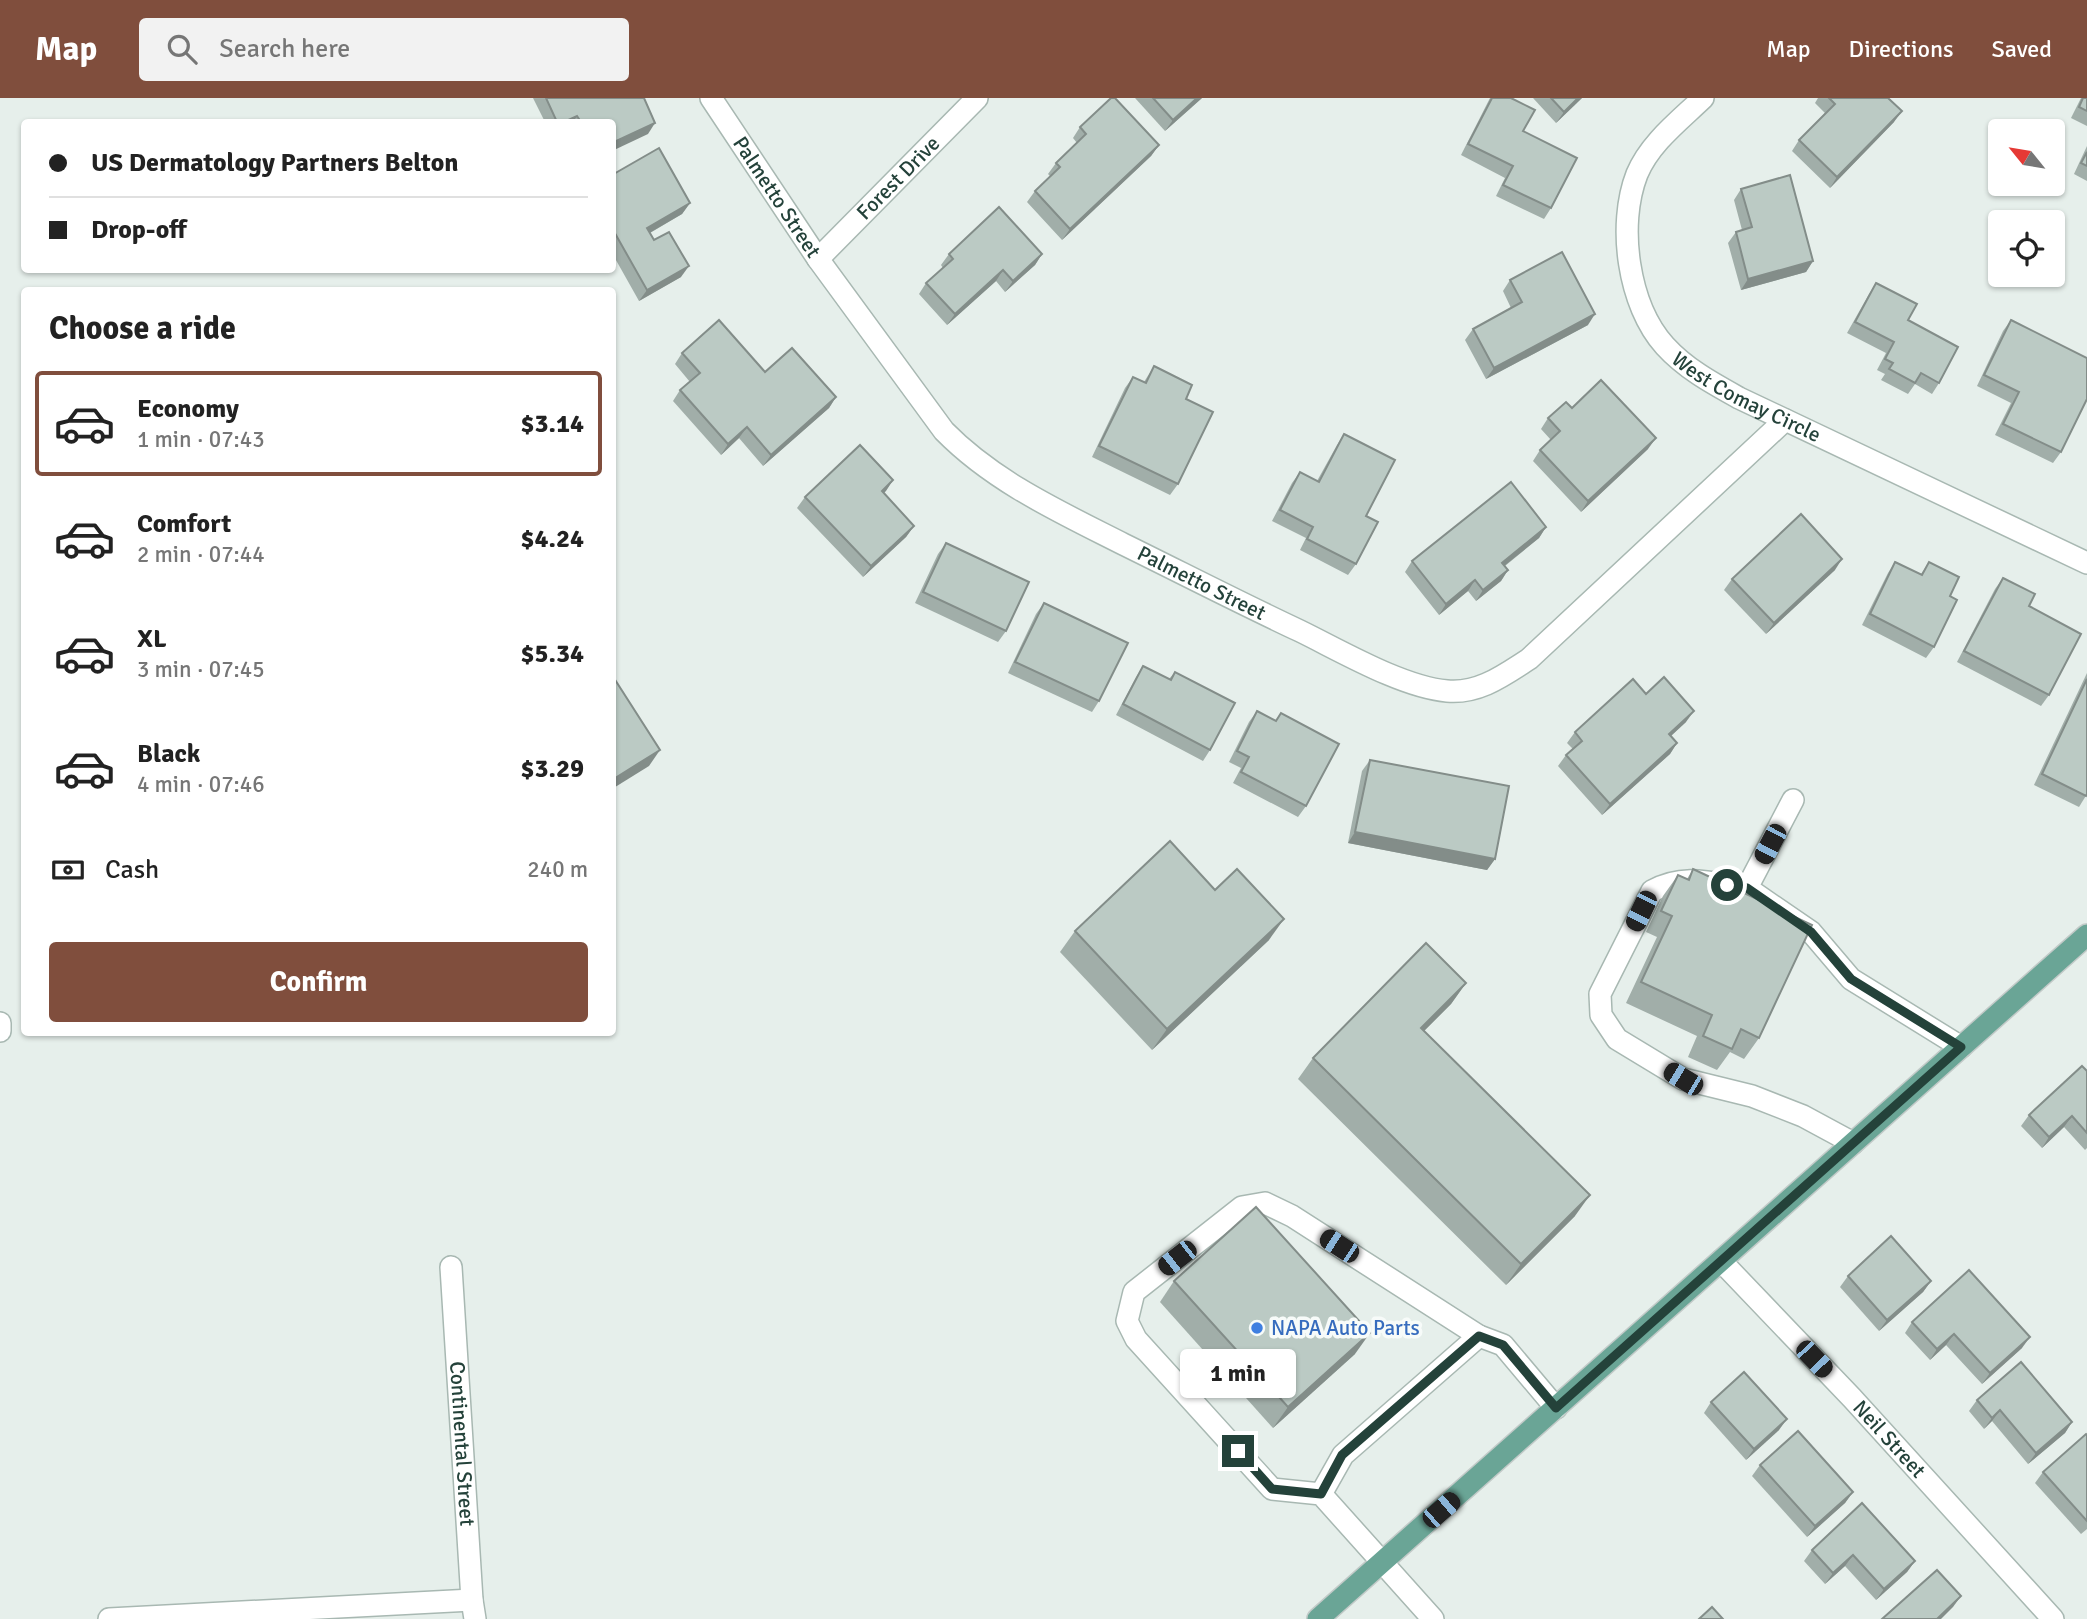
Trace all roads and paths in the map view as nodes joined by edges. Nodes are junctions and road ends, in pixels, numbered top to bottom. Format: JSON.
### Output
{"nodes":[{"id":1,"x":711,"y":98,"type":"edge"},
{"id":2,"x":977,"y":98,"type":"edge"},
{"id":3,"x":1703,"y":98,"type":"edge"},
{"id":4,"x":818,"y":259,"type":"junction"},
{"id":5,"x":1785,"y":420,"type":"junction"},
{"id":6,"x":2087,"y":563,"type":"edge"},
{"id":7,"x":1793,"y":800,"type":"dead end"},
{"id":8,"x":1747,"y":888,"type":"junction"},
{"id":9,"x":2084,"y":946,"type":"edge"},
{"id":10,"x":0,"y":1023,"type":"edge"},
{"id":11,"x":0,"y":1031,"type":"edge"},
{"id":12,"x":1961,"y":1047,"type":"junction"},
{"id":13,"x":1853,"y":1143,"type":"junction"},
{"id":14,"x":1721,"y":1261,"type":"junction"},
{"id":15,"x":451,"y":1267,"type":"dead end"},
{"id":16,"x":1479,"y":1336,"type":"junction"},
{"id":17,"x":1556,"y":1408,"type":"junction"},
{"id":18,"x":1321,"y":1494,"type":"junction"},
{"id":19,"x":1382,"y":1562,"type":"junction"},
{"id":20,"x":474,"y":1609,"type":"edge"},
{"id":21,"x":109,"y":1619,"type":"edge"},
{"id":22,"x":1318,"y":1619,"type":"edge"},
{"id":23,"x":1433,"y":1619,"type":"edge"},
{"id":24,"x":2053,"y":1619,"type":"edge"}],
"edges":[{"from":1,"to":4,"type":"street","name":"Palmetto Street"},
{"from":2,"to":4,"type":"street","name":"Forest Drive"},
{"from":3,"to":5,"type":"street","name":"West Comay Circle"},
{"from":4,"to":5,"type":"street","name":"Palmetto Street"},
{"from":5,"to":6,"type":"street","name":"West Comay Circle"},
{"from":7,"to":8,"type":"street"},
{"from":8,"to":12,"type":"street"},
{"from":8,"to":13,"type":"street"},
{"from":9,"to":12,"type":"main road"},
{"from":10,"to":11,"type":"street"},
{"from":12,"to":13,"type":"main road"},
{"from":13,"to":14,"type":"main road"},
{"from":14,"to":17,"type":"main road"},
{"from":14,"to":24,"type":"street","name":"Neil Street"},
{"from":15,"to":20,"type":"street","name":"Continental Street"},
{"from":16,"to":17,"type":"street"},
{"from":16,"to":18,"type":"street"},
{"from":16,"to":18,"type":"street"},
{"from":17,"to":19,"type":"main road"},
{"from":18,"to":19,"type":"street"},
{"from":19,"to":22,"type":"main road"},
{"from":19,"to":23,"type":"street"},
{"from":20,"to":21,"type":"street"}]}
